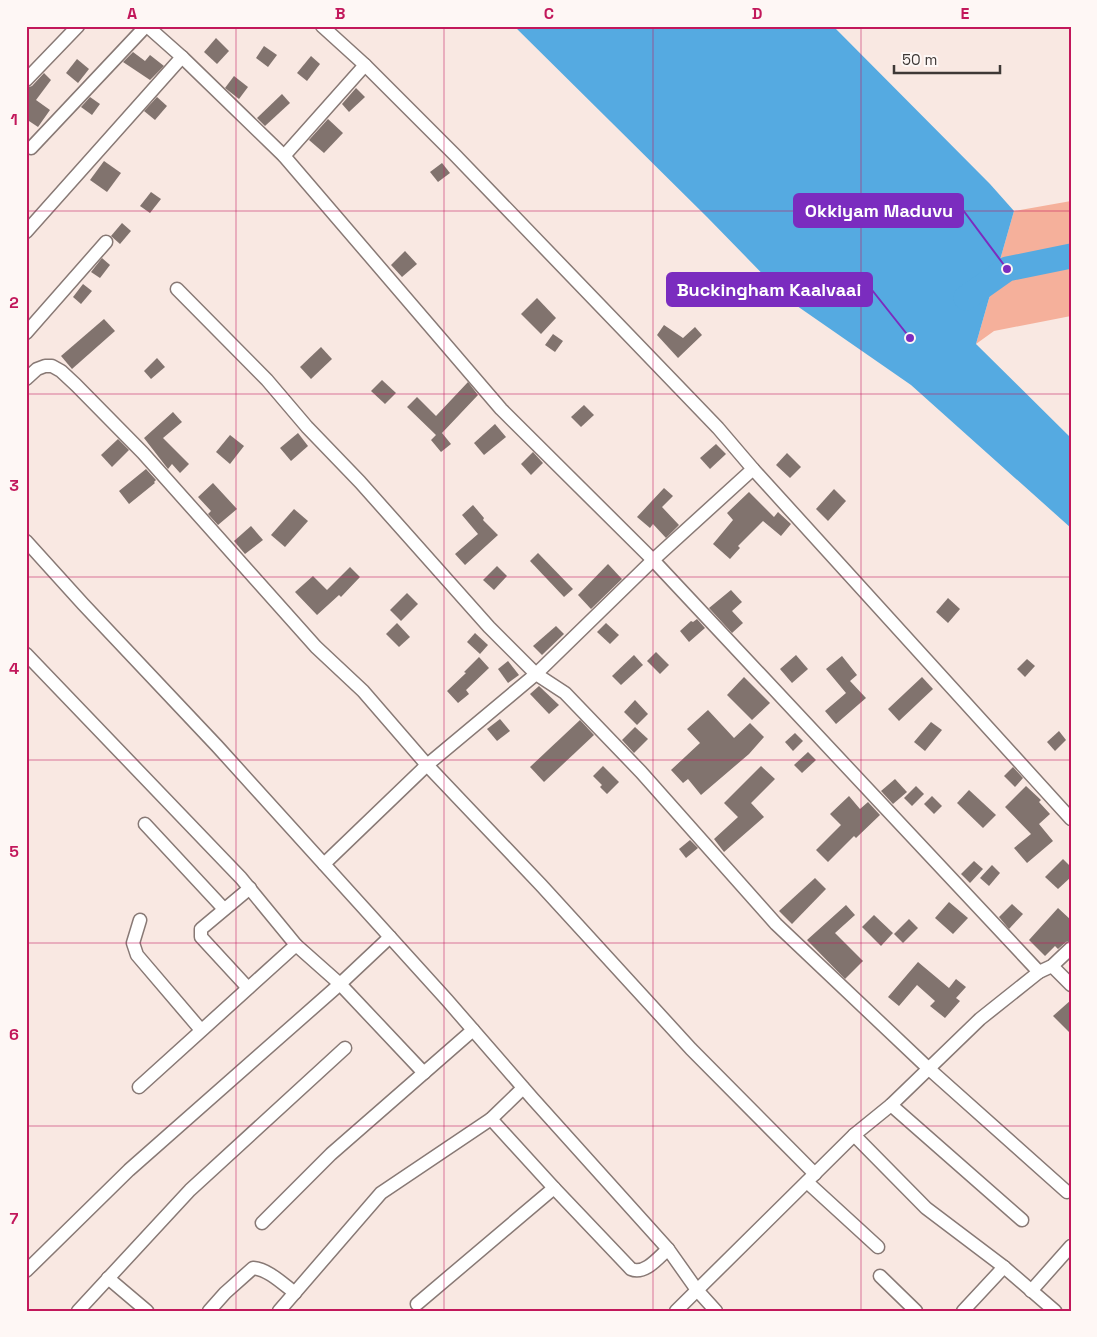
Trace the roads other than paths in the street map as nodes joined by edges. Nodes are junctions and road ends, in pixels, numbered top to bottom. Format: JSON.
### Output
{"nodes":[{"id":1,"x":78,"y":26,"type":"edge"},
{"id":2,"x":147,"y":26,"type":"edge"},
{"id":3,"x":322,"y":26,"type":"edge"},
{"id":4,"x":182,"y":57,"type":"junction"},
{"id":5,"x":365,"y":65,"type":"junction"},
{"id":6,"x":26,"y":80,"type":"edge"},
{"id":7,"x":31,"y":148,"type":"dead end"},
{"id":8,"x":284,"y":156,"type":"junction"},
{"id":9,"x":26,"y":232,"type":"edge"},
{"id":10,"x":106,"y":242,"type":"dead end"},
{"id":11,"x":177,"y":289,"type":"dead end"},
{"id":12,"x":26,"y":333,"type":"edge"},
{"id":13,"x":26,"y":379,"type":"edge"},
{"id":14,"x":753,"y":469,"type":"junction"},
{"id":15,"x":26,"y":541,"type":"edge"},
{"id":16,"x":652,"y":560,"type":"junction"},
{"id":17,"x":26,"y":654,"type":"edge"},
{"id":18,"x":536,"y":674,"type":"junction"},
{"id":19,"x":427,"y":765,"type":"junction"},
{"id":20,"x":1071,"y":819,"type":"edge"},
{"id":21,"x":145,"y":824,"type":"dead end"},
{"id":22,"x":324,"y":864,"type":"junction"},
{"id":23,"x":250,"y":888,"type":"junction"},
{"id":24,"x":224,"y":909,"type":"junction"},
{"id":25,"x":140,"y":920,"type":"dead end"},
{"id":26,"x":390,"y":937,"type":"junction"},
{"id":27,"x":296,"y":945,"type":"junction"},
{"id":28,"x":1071,"y":948,"type":"edge"},
{"id":29,"x":1052,"y":966,"type":"junction"},
{"id":30,"x":1039,"y":972,"type":"junction"},
{"id":31,"x":340,"y":984,"type":"junction"},
{"id":32,"x":1071,"y":985,"type":"edge"},
{"id":33,"x":248,"y":988,"type":"junction"},
{"id":34,"x":201,"y":1030,"type":"junction"},
{"id":35,"x":473,"y":1030,"type":"junction"},
{"id":36,"x":345,"y":1048,"type":"dead end"},
{"id":37,"x":928,"y":1068,"type":"junction"},
{"id":38,"x":424,"y":1073,"type":"junction"},
{"id":39,"x":139,"y":1087,"type":"dead end"},
{"id":40,"x":523,"y":1088,"type":"junction"},
{"id":41,"x":891,"y":1105,"type":"junction"},
{"id":42,"x":491,"y":1119,"type":"junction"},
{"id":43,"x":854,"y":1135,"type":"junction"},
{"id":44,"x":811,"y":1178,"type":"junction"},
{"id":45,"x":554,"y":1188,"type":"junction"},
{"id":46,"x":1067,"y":1192,"type":"dead end"},
{"id":47,"x":1022,"y":1220,"type":"dead end"},
{"id":48,"x":262,"y":1222,"type":"dead end"},
{"id":49,"x":1071,"y":1246,"type":"edge"},
{"id":50,"x":878,"y":1247,"type":"dead end"},
{"id":51,"x":668,"y":1249,"type":"junction"},
{"id":52,"x":1004,"y":1267,"type":"junction"},
{"id":53,"x":26,"y":1271,"type":"edge"},
{"id":54,"x":880,"y":1276,"type":"dead end"},
{"id":55,"x":108,"y":1278,"type":"junction"},
{"id":56,"x":697,"y":1290,"type":"junction"},
{"id":57,"x":1031,"y":1291,"type":"junction"},
{"id":58,"x":295,"y":1293,"type":"junction"},
{"id":59,"x":417,"y":1304,"type":"dead end"},
{"id":60,"x":78,"y":1311,"type":"edge"},
{"id":61,"x":147,"y":1311,"type":"edge"},
{"id":62,"x":209,"y":1311,"type":"edge"},
{"id":63,"x":279,"y":1311,"type":"edge"},
{"id":64,"x":676,"y":1311,"type":"edge"},
{"id":65,"x":716,"y":1311,"type":"edge"},
{"id":66,"x":916,"y":1311,"type":"edge"},
{"id":67,"x":963,"y":1311,"type":"edge"},
{"id":68,"x":1055,"y":1311,"type":"edge"}],
"edges":[{"from":1,"to":6,"type":"street"},
{"from":2,"to":4,"type":"street"},
{"from":2,"to":7,"type":"street"},
{"from":3,"to":5,"type":"street"},
{"from":4,"to":8,"type":"street"},
{"from":4,"to":9,"type":"street"},
{"from":5,"to":8,"type":"street"},
{"from":5,"to":14,"type":"street"},
{"from":8,"to":16,"type":"street"},
{"from":10,"to":12,"type":"street"},
{"from":11,"to":18,"type":"street"},
{"from":13,"to":19,"type":"street"},
{"from":14,"to":16,"type":"street"},
{"from":14,"to":20,"type":"street"},
{"from":15,"to":22,"type":"street"},
{"from":16,"to":18,"type":"street"},
{"from":16,"to":30,"type":"street"},
{"from":17,"to":23,"type":"street"},
{"from":18,"to":19,"type":"street"},
{"from":18,"to":37,"type":"street"},
{"from":19,"to":22,"type":"street"},
{"from":19,"to":44,"type":"street"},
{"from":21,"to":24,"type":"street"},
{"from":22,"to":26,"type":"street"},
{"from":23,"to":24,"type":"street"},
{"from":23,"to":27,"type":"street"},
{"from":24,"to":33,"type":"street"},
{"from":25,"to":34,"type":"street"},
{"from":26,"to":31,"type":"street"},
{"from":26,"to":35,"type":"street"},
{"from":27,"to":31,"type":"street"},
{"from":27,"to":33,"type":"street"},
{"from":28,"to":29,"type":"street"},
{"from":29,"to":30,"type":"street"},
{"from":29,"to":32,"type":"street"},
{"from":30,"to":37,"type":"street"},
{"from":31,"to":38,"type":"street"},
{"from":31,"to":53,"type":"street"},
{"from":33,"to":34,"type":"street"},
{"from":34,"to":39,"type":"street"},
{"from":35,"to":38,"type":"street"},
{"from":35,"to":40,"type":"street"},
{"from":36,"to":55,"type":"street"},
{"from":37,"to":41,"type":"street"},
{"from":37,"to":46,"type":"street"},
{"from":38,"to":48,"type":"street"},
{"from":40,"to":42,"type":"street"},
{"from":40,"to":51,"type":"street"},
{"from":41,"to":43,"type":"street"},
{"from":41,"to":47,"type":"street"},
{"from":42,"to":45,"type":"street"},
{"from":42,"to":58,"type":"street"},
{"from":43,"to":44,"type":"street"},
{"from":43,"to":52,"type":"street"},
{"from":44,"to":50,"type":"street"},
{"from":44,"to":56,"type":"street"},
{"from":45,"to":51,"type":"street"},
{"from":45,"to":59,"type":"street"},
{"from":49,"to":57,"type":"street"},
{"from":51,"to":56,"type":"street"},
{"from":52,"to":57,"type":"street"},
{"from":52,"to":67,"type":"street"},
{"from":54,"to":66,"type":"street"},
{"from":55,"to":60,"type":"street"},
{"from":55,"to":61,"type":"street"},
{"from":56,"to":64,"type":"street"},
{"from":56,"to":65,"type":"street"},
{"from":57,"to":68,"type":"street"},
{"from":58,"to":62,"type":"street"},
{"from":58,"to":63,"type":"street"}]}
